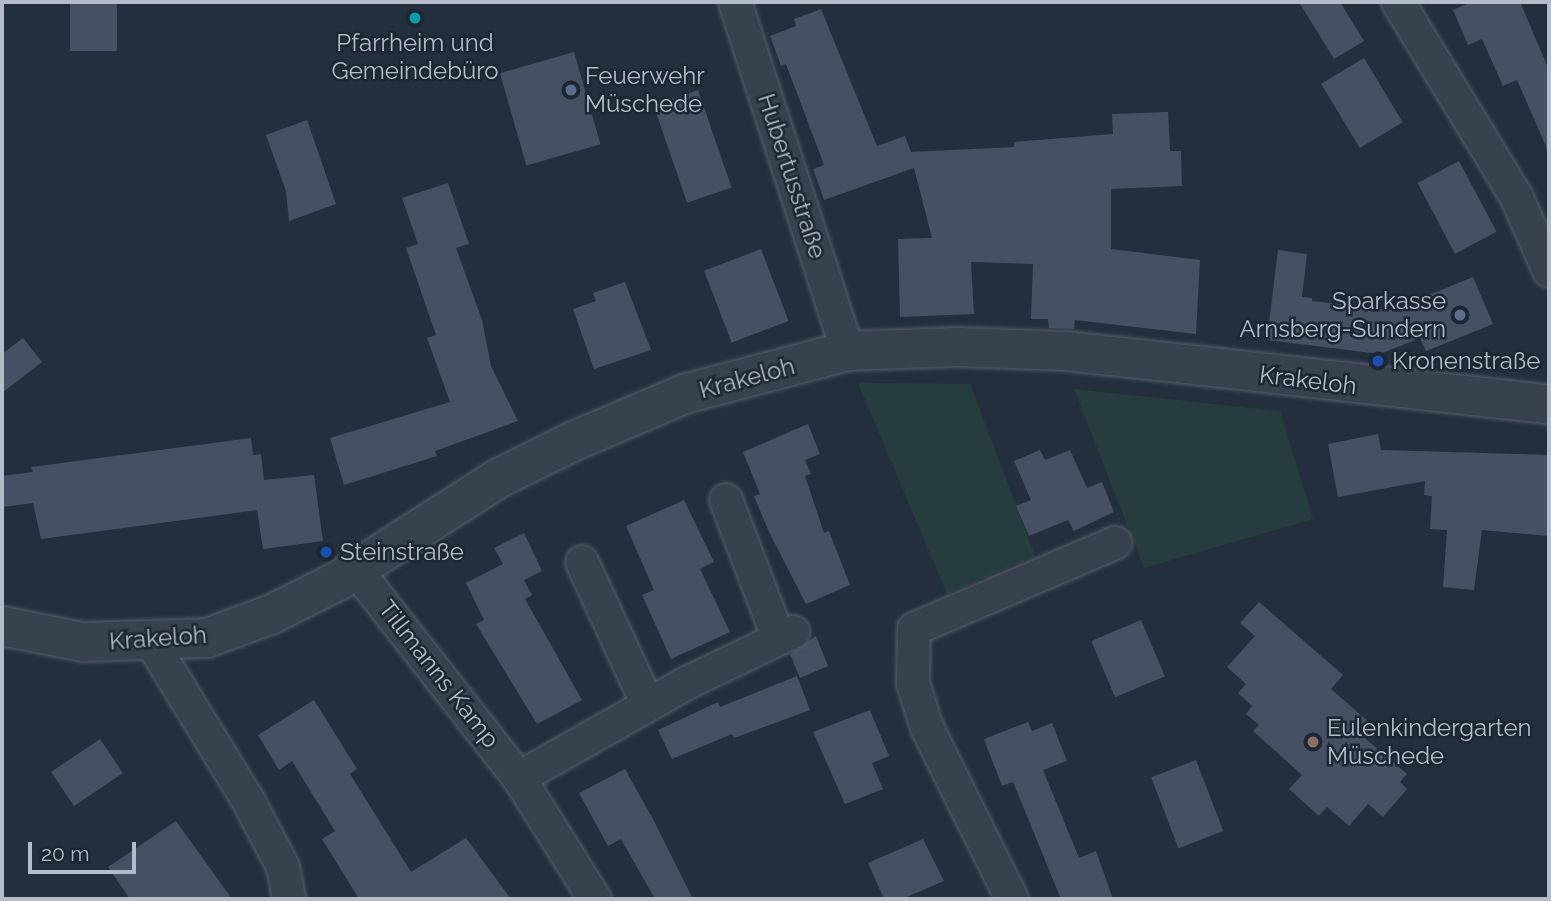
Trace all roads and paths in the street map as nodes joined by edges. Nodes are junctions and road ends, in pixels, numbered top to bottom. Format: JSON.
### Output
{"nodes":[{"id":1,"x":735,"y":2,"type":"edge"},
{"id":2,"x":1398,"y":2,"type":"edge"},
{"id":3,"x":1549,"y":271,"type":"edge"},
{"id":4,"x":848,"y":351,"type":"junction"},
{"id":5,"x":1549,"y":404,"type":"edge"},
{"id":6,"x":726,"y":500,"type":"dead end"},
{"id":7,"x":1115,"y":543,"type":"dead end"},
{"id":8,"x":582,"y":562,"type":"dead end"},
{"id":9,"x":357,"y":571,"type":"junction"},
{"id":10,"x":2,"y":626,"type":"edge"},
{"id":11,"x":152,"y":643,"type":"junction"},
{"id":12,"x":648,"y":705,"type":"junction"},
{"id":13,"x":519,"y":778,"type":"junction"},
{"id":14,"x":289,"y":899,"type":"edge"},
{"id":15,"x":595,"y":899,"type":"edge"},
{"id":16,"x":1012,"y":899,"type":"edge"}],
"edges":[{"from":1,"to":4,"type":"street","name":"Hubertusstraße"},
{"from":2,"to":3,"type":"street"},
{"from":4,"to":5,"type":"street","name":"Krakeloh"},
{"from":4,"to":9,"type":"street","name":"Krakeloh"},
{"from":6,"to":12,"type":"street"},
{"from":7,"to":16,"type":"street"},
{"from":8,"to":12,"type":"street"},
{"from":9,"to":11,"type":"street","name":"Krakeloh"},
{"from":9,"to":13,"type":"street","name":"Tillmanns Kamp"},
{"from":10,"to":11,"type":"street","name":"Krakeloh"},
{"from":11,"to":14,"type":"street"},
{"from":12,"to":13,"type":"street"},
{"from":13,"to":15,"type":"street","name":"Tillmanns Kamp"}]}
